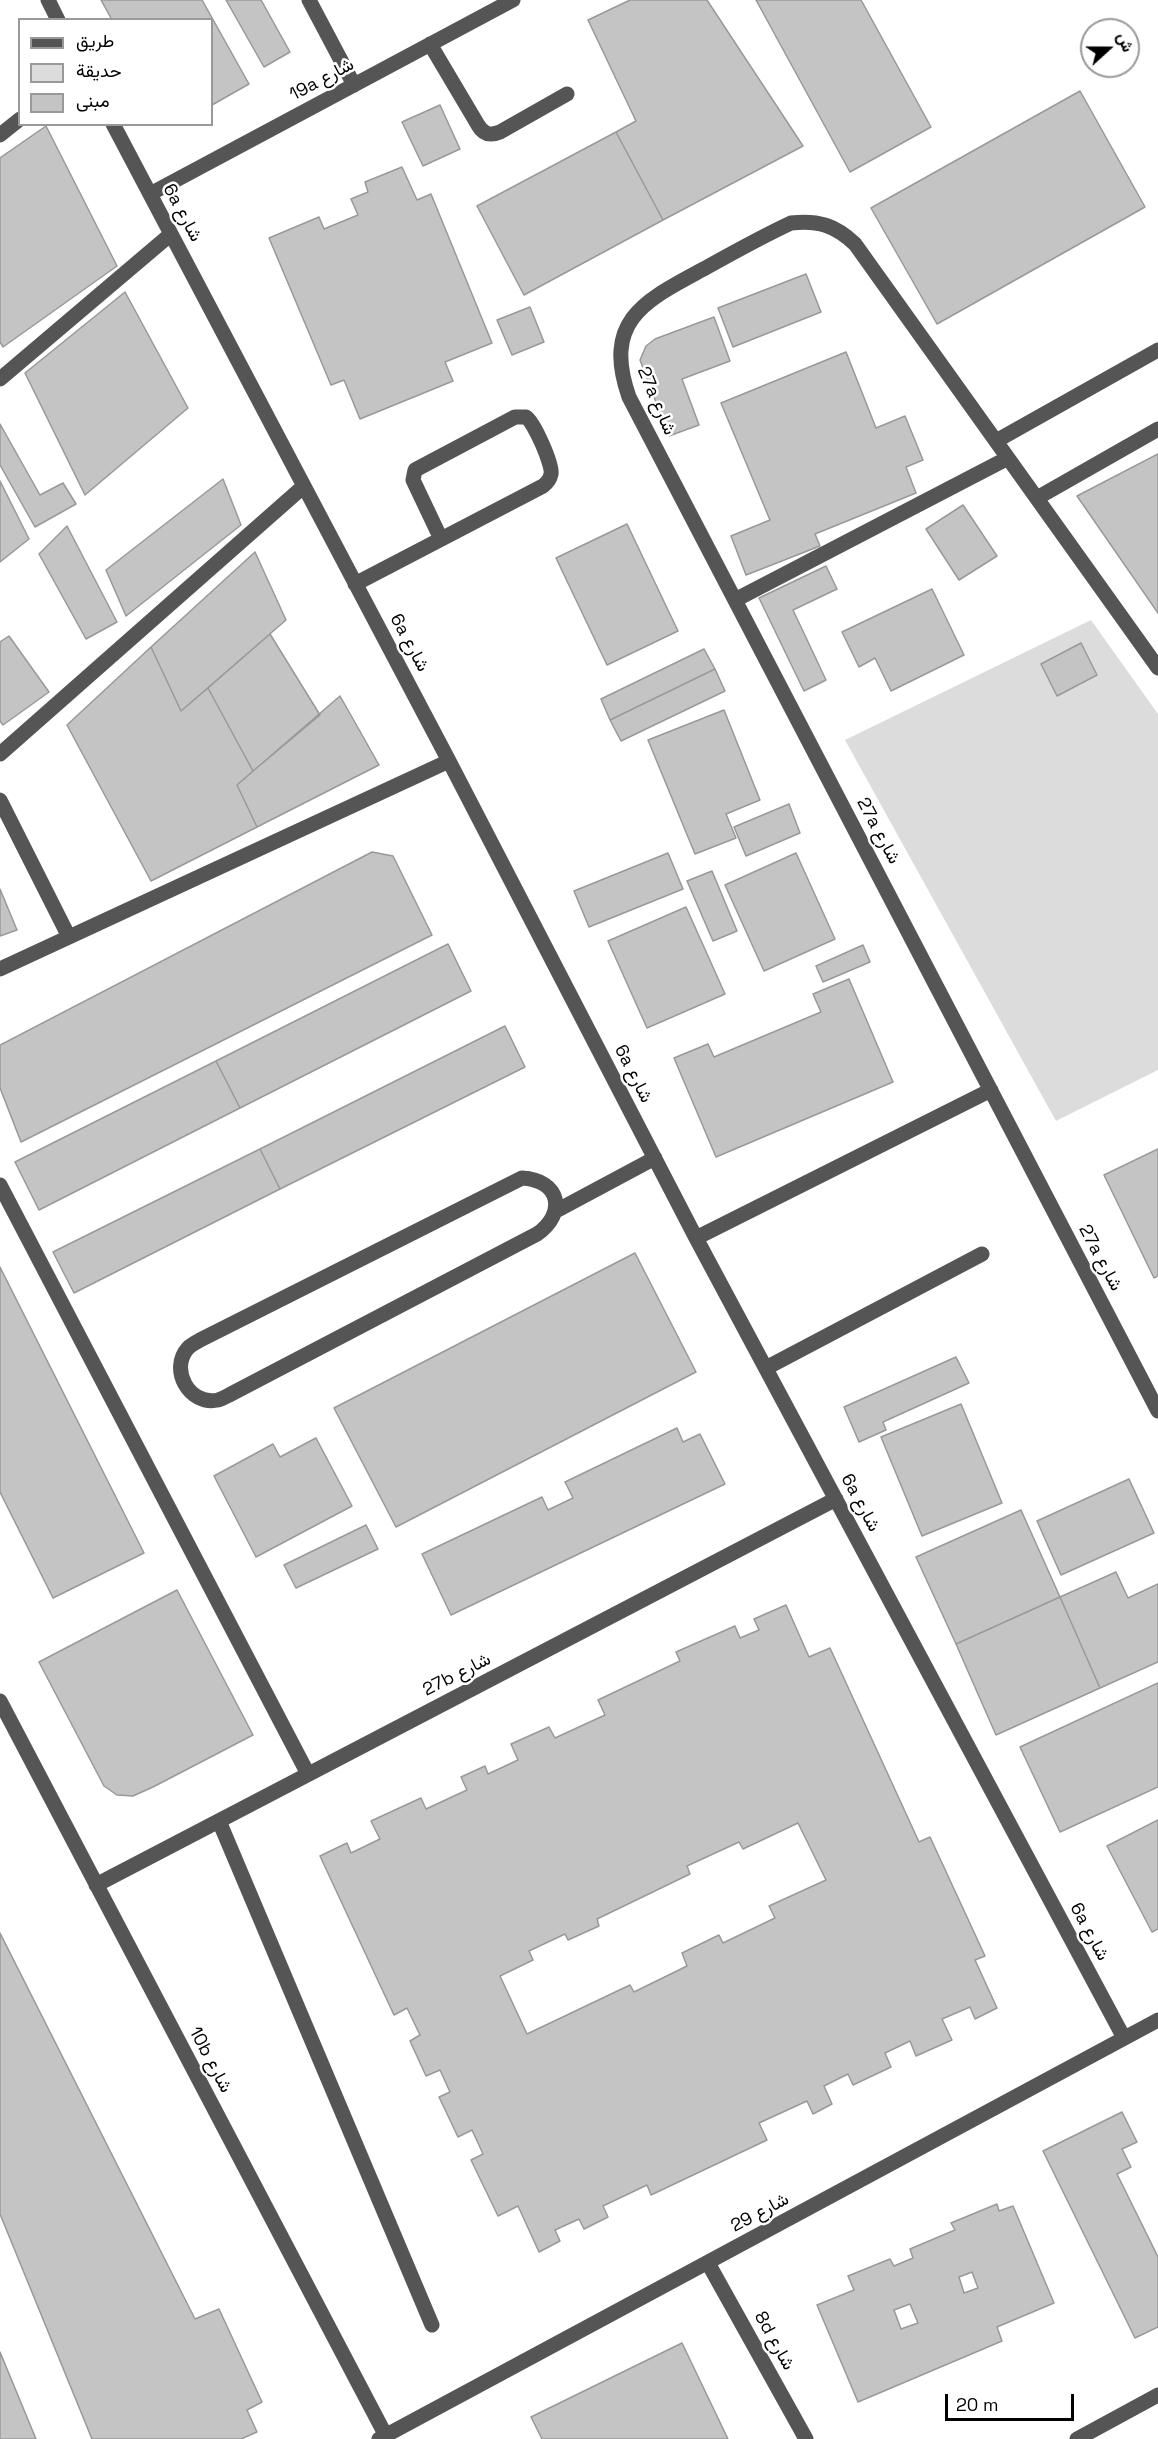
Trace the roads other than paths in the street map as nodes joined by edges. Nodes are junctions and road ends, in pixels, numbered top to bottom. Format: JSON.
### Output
{"nodes":[{"id":1,"x":48,"y":0,"type":"edge"},
{"id":2,"x":309,"y":0,"type":"edge"},
{"id":3,"x":513,"y":0,"type":"edge"},
{"id":4,"x":57,"y":18,"type":"edge"},
{"id":5,"x":430,"y":44,"type":"junction"},
{"id":6,"x":354,"y":85,"type":"junction"},
{"id":7,"x":567,"y":94,"type":"dead end"},
{"id":8,"x":18,"y":121,"type":"edge"},
{"id":9,"x":114,"y":126,"type":"edge"},
{"id":10,"x":0,"y":135,"type":"edge"},
{"id":11,"x":150,"y":194,"type":"junction"},
{"id":12,"x":171,"y":234,"type":"junction"},
{"id":13,"x":1158,"y":350,"type":"edge"},
{"id":14,"x":0,"y":379,"type":"edge"},
{"id":15,"x":1158,"y":429,"type":"edge"},
{"id":16,"x":996,"y":441,"type":"junction"},
{"id":17,"x":1008,"y":458,"type":"junction"},
{"id":18,"x":304,"y":486,"type":"junction"},
{"id":19,"x":1037,"y":498,"type":"junction"},
{"id":20,"x":441,"y":539,"type":"junction"},
{"id":21,"x":356,"y":584,"type":"junction"},
{"id":22,"x":735,"y":600,"type":"junction"},
{"id":23,"x":1158,"y":668,"type":"edge"},
{"id":24,"x":0,"y":754,"type":"edge"},
{"id":25,"x":449,"y":761,"type":"junction"},
{"id":26,"x":0,"y":800,"type":"edge"},
{"id":27,"x":69,"y":937,"type":"junction"},
{"id":28,"x":0,"y":969,"type":"edge"},
{"id":29,"x":991,"y":1090,"type":"junction"},
{"id":30,"x":655,"y":1158,"type":"junction"},
{"id":31,"x":0,"y":1185,"type":"edge"},
{"id":32,"x":556,"y":1211,"type":"junction"},
{"id":33,"x":696,"y":1238,"type":"junction"},
{"id":34,"x":982,"y":1254,"type":"dead end"},
{"id":35,"x":766,"y":1368,"type":"junction"},
{"id":36,"x":1158,"y":1411,"type":"edge"},
{"id":37,"x":836,"y":1499,"type":"junction"},
{"id":38,"x":0,"y":1701,"type":"edge"},
{"id":39,"x":308,"y":1774,"type":"junction"},
{"id":40,"x":219,"y":1821,"type":"junction"},
{"id":41,"x":96,"y":1885,"type":"junction"},
{"id":42,"x":1158,"y":2020,"type":"edge"},
{"id":43,"x":1124,"y":2038,"type":"junction"},
{"id":44,"x":708,"y":2262,"type":"junction"},
{"id":45,"x":432,"y":2325,"type":"dead end"},
{"id":46,"x":1158,"y":2395,"type":"edge"},
{"id":47,"x":382,"y":2437,"type":"edge"},
{"id":48,"x":806,"y":2439,"type":"edge"},
{"id":49,"x":1077,"y":2439,"type":"edge"}],
"edges":[{"from":1,"to":4,"type":"street"},
{"from":2,"to":6,"type":"street"},
{"from":3,"to":5,"type":"street","name":"19a شارع"},
{"from":5,"to":6,"type":"street","name":"19a شارع"},
{"from":5,"to":7,"type":"street"},
{"from":6,"to":11,"type":"street","name":"19a شارع"},
{"from":8,"to":10,"type":"street"},
{"from":9,"to":11,"type":"street","name":"6a شارع"},
{"from":11,"to":12,"type":"street","name":"6a شارع"},
{"from":12,"to":14,"type":"street"},
{"from":12,"to":18,"type":"street","name":"6a شارع"},
{"from":13,"to":16,"type":"street"},
{"from":15,"to":19,"type":"street"},
{"from":16,"to":17,"type":"street","name":"27a شارع"},
{"from":16,"to":22,"type":"street","name":"27a شارع"},
{"from":17,"to":19,"type":"street","name":"27a شارع"},
{"from":17,"to":22,"type":"street"},
{"from":18,"to":21,"type":"street","name":"6a شارع"},
{"from":18,"to":24,"type":"street"},
{"from":19,"to":23,"type":"street","name":"27a شارع"},
{"from":20,"to":20,"type":"street"},
{"from":20,"to":21,"type":"street"},
{"from":21,"to":25,"type":"street","name":"6a شارع"},
{"from":22,"to":29,"type":"street","name":"27a شارع"},
{"from":25,"to":27,"type":"street"},
{"from":25,"to":30,"type":"street","name":"6a شارع"},
{"from":26,"to":27,"type":"street"},
{"from":27,"to":28,"type":"street"},
{"from":29,"to":33,"type":"street"},
{"from":29,"to":36,"type":"street","name":"27a شارع"},
{"from":30,"to":32,"type":"street"},
{"from":30,"to":33,"type":"street","name":"6a شارع"},
{"from":31,"to":39,"type":"street"},
{"from":32,"to":32,"type":"street"},
{"from":33,"to":35,"type":"street","name":"6a شارع"},
{"from":34,"to":35,"type":"street"},
{"from":35,"to":37,"type":"street","name":"6a شارع"},
{"from":37,"to":39,"type":"street","name":"27b شارع"},
{"from":37,"to":43,"type":"street","name":"6a شارع"},
{"from":38,"to":41,"type":"street","name":"10b شارع"},
{"from":39,"to":40,"type":"street","name":"27b شارع"},
{"from":40,"to":41,"type":"street","name":"27b شارع"},
{"from":40,"to":45,"type":"street"},
{"from":41,"to":47,"type":"street","name":"10b شارع"},
{"from":42,"to":43,"type":"street","name":"شارع 29"},
{"from":43,"to":44,"type":"street","name":"شارع 29"},
{"from":44,"to":47,"type":"street","name":"شارع 29"},
{"from":44,"to":48,"type":"street","name":"8d شارع"},
{"from":46,"to":49,"type":"street"}]}
